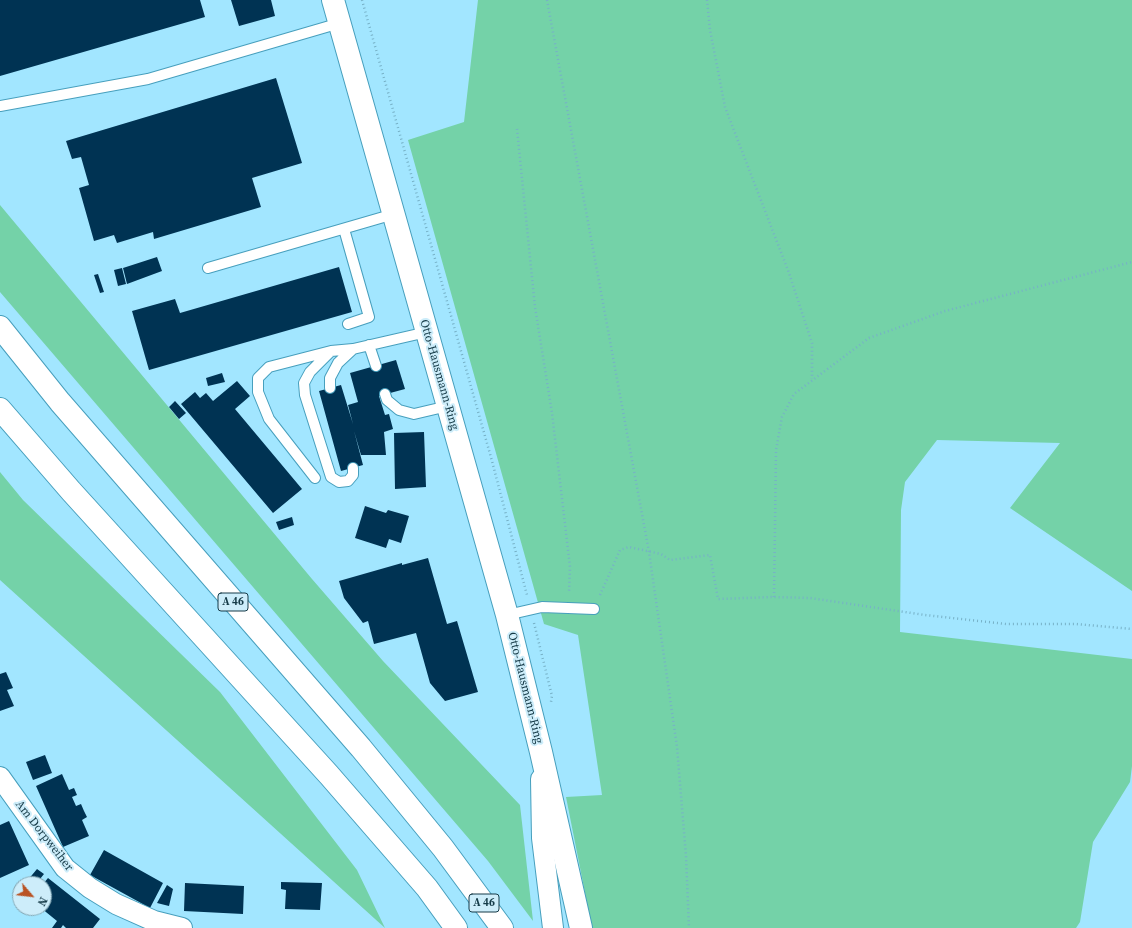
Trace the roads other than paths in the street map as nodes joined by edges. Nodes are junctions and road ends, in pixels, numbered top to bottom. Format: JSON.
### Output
{"nodes":[{"id":1,"x":333,"y":0,"type":"edge"},
{"id":2,"x":340,"y":23,"type":"junction"},
{"id":3,"x":0,"y":106,"type":"edge"},
{"id":4,"x":394,"y":214,"type":"junction"},
{"id":5,"x":344,"y":229,"type":"junction"},
{"id":6,"x":208,"y":268,"type":"dead end"},
{"id":7,"x":348,"y":324,"type":"dead end"},
{"id":8,"x":0,"y":327,"type":"edge"},
{"id":9,"x":427,"y":332,"type":"junction"},
{"id":10,"x":369,"y":345,"type":"junction"},
{"id":11,"x":353,"y":348,"type":"junction"},
{"id":12,"x":331,"y":351,"type":"junction"},
{"id":13,"x":376,"y":366,"type":"dead end"},
{"id":14,"x":330,"y":388,"type":"dead end"},
{"id":15,"x":385,"y":394,"type":"dead end"},
{"id":16,"x":448,"y":406,"type":"junction"},
{"id":17,"x":0,"y":409,"type":"edge"},
{"id":18,"x":353,"y":468,"type":"dead end"},
{"id":19,"x":315,"y":478,"type":"dead end"},
{"id":20,"x":594,"y":609,"type":"road end"},
{"id":21,"x":507,"y":615,"type":"junction"},
{"id":22,"x":541,"y":752,"type":"junction"},
{"id":23,"x":0,"y":777,"type":"edge"},
{"id":24,"x":182,"y":928,"type":"edge"},
{"id":25,"x":456,"y":928,"type":"edge"},
{"id":26,"x":502,"y":928,"type":"edge"},
{"id":27,"x":553,"y":928,"type":"edge"},
{"id":28,"x":581,"y":928,"type":"edge"}],
"edges":[{"from":1,"to":2,"type":"main road","name":"Otto-Hausmann-Ring"},
{"from":2,"to":3,"type":"lane"},
{"from":2,"to":4,"type":"main road","name":"Otto-Hausmann-Ring"},
{"from":4,"to":5,"type":"lane"},
{"from":4,"to":9,"type":"main road","name":"Otto-Hausmann-Ring"},
{"from":5,"to":6,"type":"lane"},
{"from":5,"to":7,"type":"lane"},
{"from":8,"to":26,"type":"main road","number":"A 46"},
{"from":9,"to":10,"type":"lane"},
{"from":9,"to":16,"type":"main road","name":"Otto-Hausmann-Ring"},
{"from":10,"to":11,"type":"lane"},
{"from":10,"to":13,"type":"lane"},
{"from":11,"to":12,"type":"lane"},
{"from":11,"to":14,"type":"lane"},
{"from":12,"to":18,"type":"lane"},
{"from":12,"to":19,"type":"lane"},
{"from":15,"to":16,"type":"lane"},
{"from":16,"to":21,"type":"main road","name":"Otto-Hausmann-Ring"},
{"from":17,"to":25,"type":"main road"},
{"from":20,"to":21,"type":"lane"},
{"from":21,"to":22,"type":"main road","name":"Otto-Hausmann-Ring"},
{"from":22,"to":27,"type":"street","name":"Otto-Hausmann-Ring"},
{"from":22,"to":28,"type":"main road","name":"Otto-Hausmann-Ring"},
{"from":23,"to":24,"type":"street","name":"Am Dorpweiher"}]}
